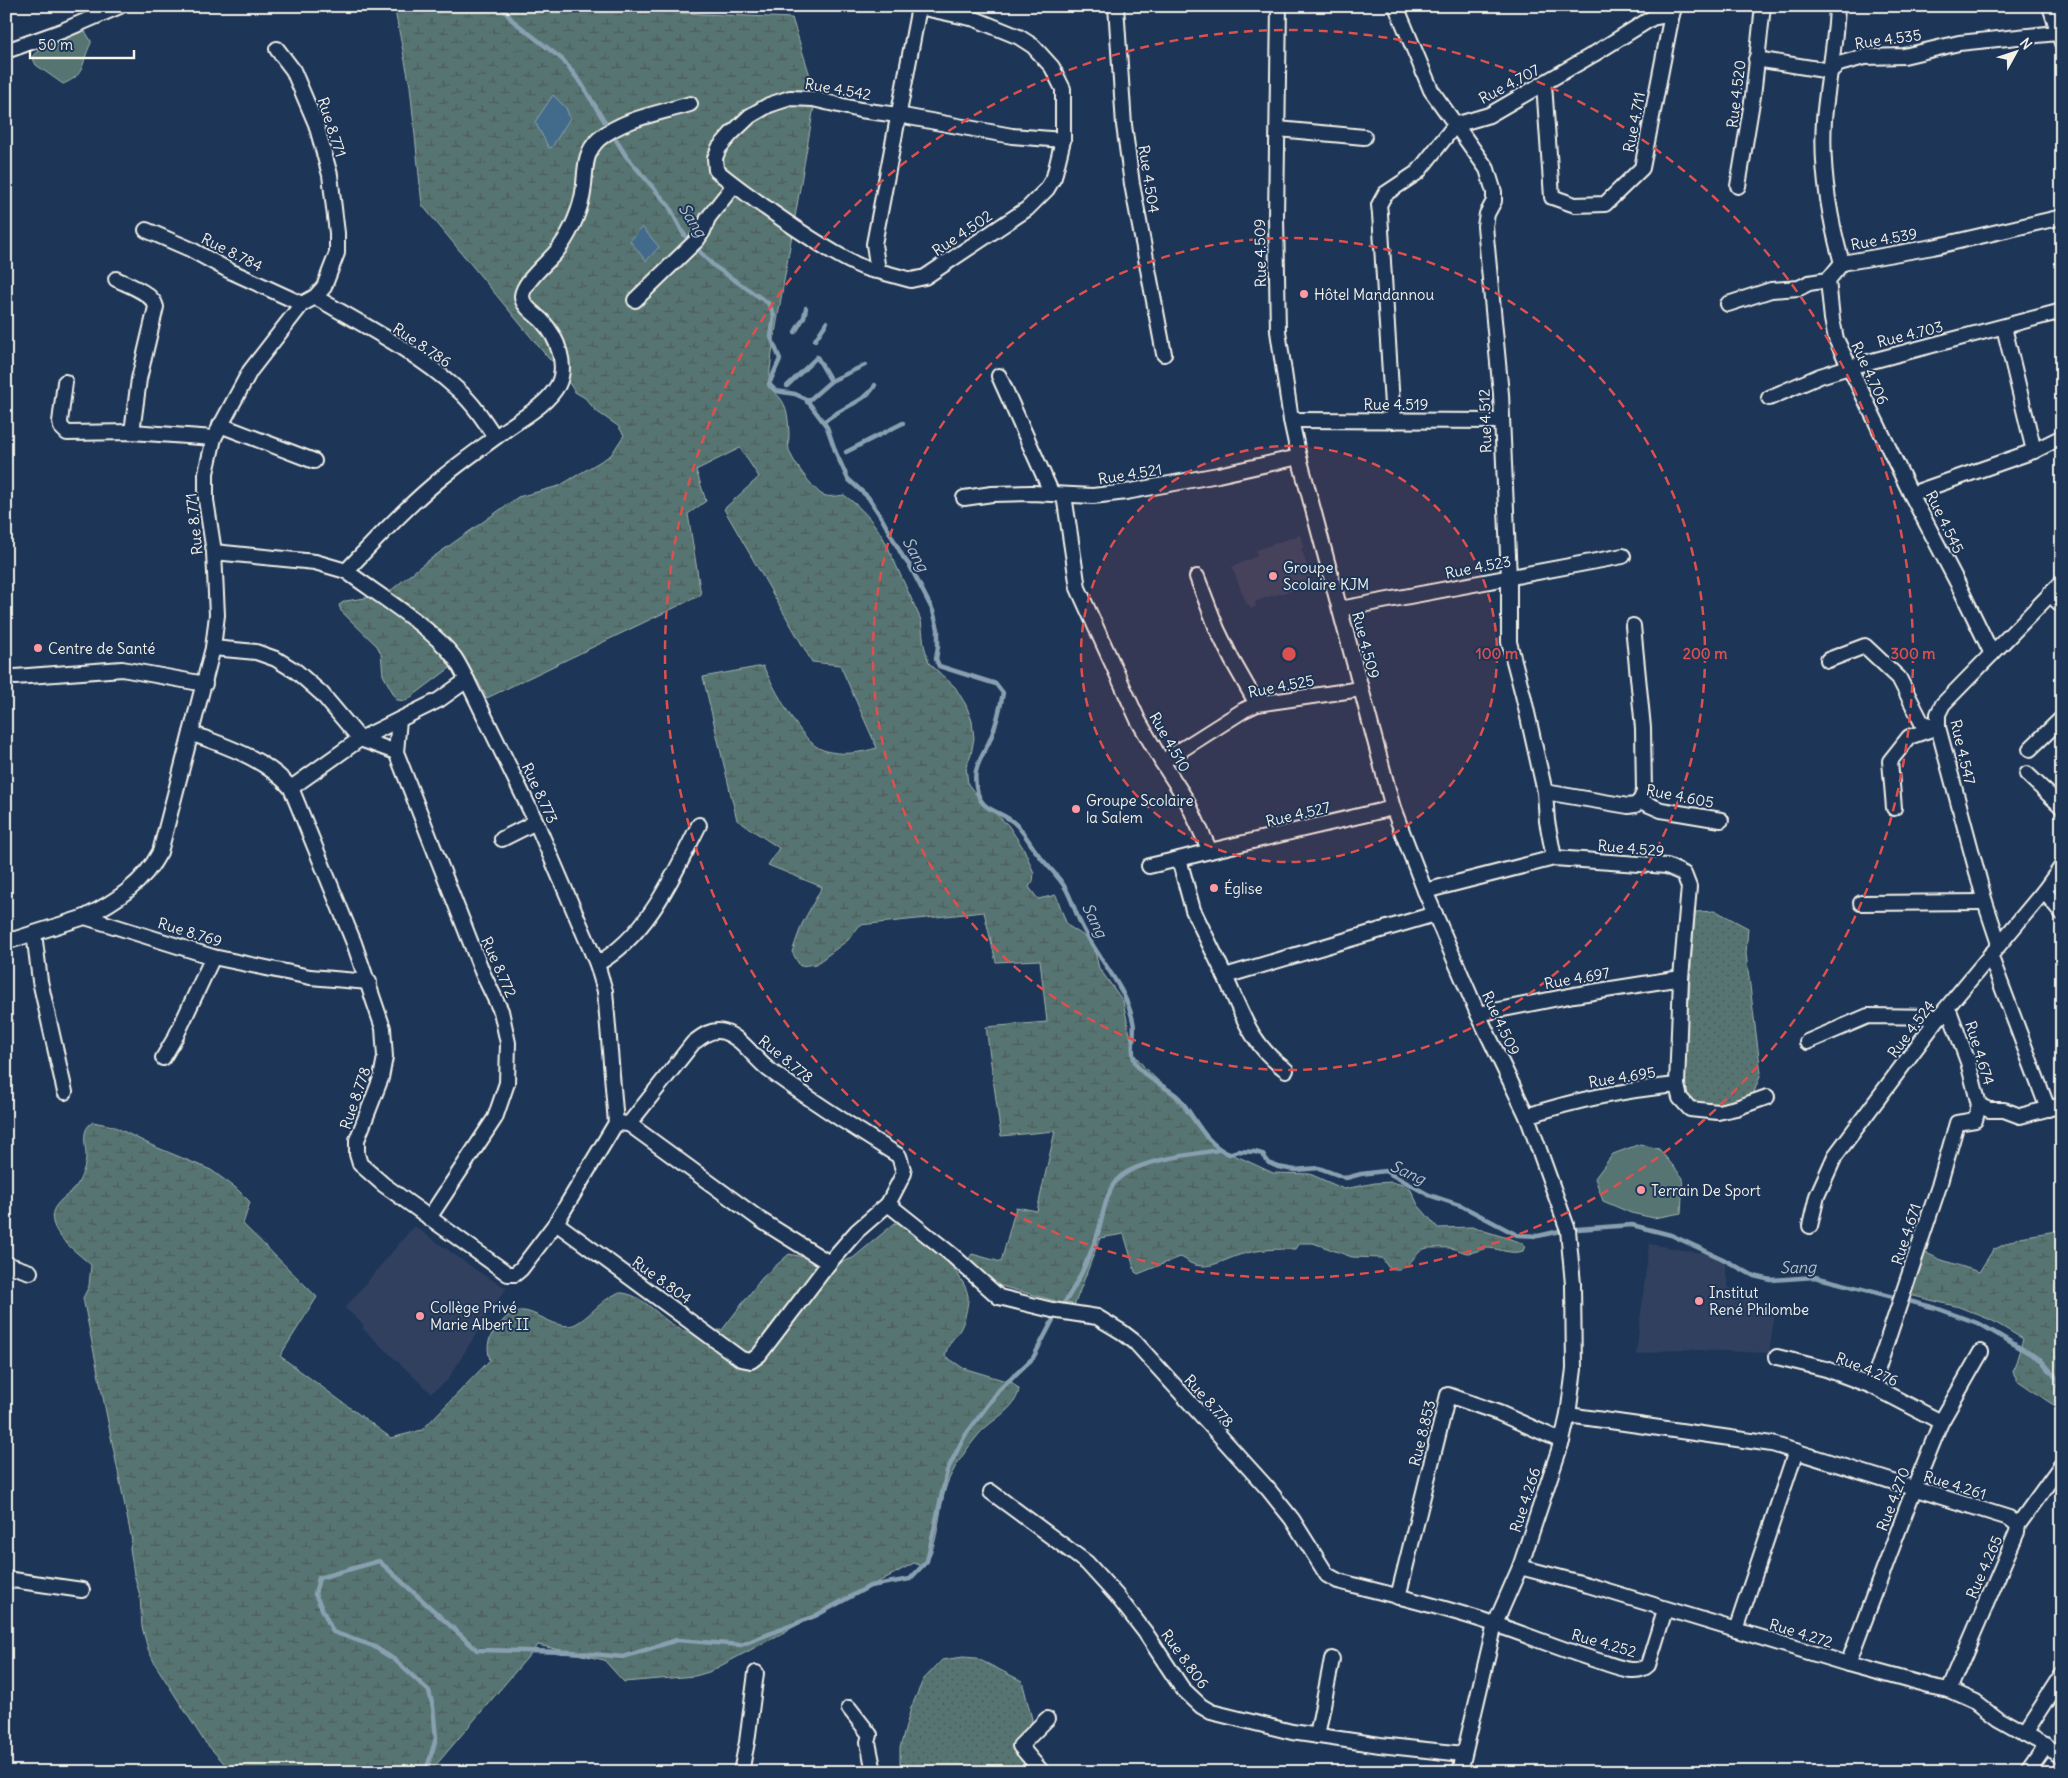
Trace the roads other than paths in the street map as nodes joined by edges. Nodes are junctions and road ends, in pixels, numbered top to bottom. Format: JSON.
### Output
{"nodes":[{"id":1,"x":120,"y":6,"type":"edge"},
{"id":2,"x":1116,"y":6,"type":"edge"},
{"id":3,"x":1279,"y":6,"type":"edge"},
{"id":4,"x":1396,"y":6,"type":"edge"},
{"id":5,"x":1763,"y":6,"type":"edge"},
{"id":6,"x":1837,"y":6,"type":"edge"},
{"id":7,"x":2050,"y":6,"type":"edge"},
{"id":8,"x":916,"y":7,"type":"edge"},
{"id":9,"x":1673,"y":10,"type":"edge"},
{"id":10,"x":2060,"y":38,"type":"edge"},
{"id":11,"x":277,"y":48,"type":"dead end"},
{"id":12,"x":6,"y":51,"type":"edge"},
{"id":13,"x":1756,"y":59,"type":"junction"},
{"id":14,"x":1830,"y":71,"type":"junction"},
{"id":15,"x":1544,"y":84,"type":"junction"},
{"id":16,"x":690,"y":104,"type":"dead end"},
{"id":17,"x":898,"y":115,"type":"junction"},
{"id":18,"x":1455,"y":125,"type":"junction"},
{"id":19,"x":1278,"y":129,"type":"junction"},
{"id":20,"x":1364,"y":137,"type":"dead end"},
{"id":21,"x":1063,"y":140,"type":"junction"},
{"id":22,"x":734,"y":185,"type":"junction"},
{"id":23,"x":1738,"y":186,"type":"dead end"},
{"id":24,"x":2062,"y":217,"type":"edge"},
{"id":25,"x":146,"y":230,"type":"dead end"},
{"id":26,"x":1842,"y":263,"type":"junction"},
{"id":27,"x":878,"y":271,"type":"junction"},
{"id":28,"x":116,"y":279,"type":"dead end"},
{"id":29,"x":1828,"y":280,"type":"junction"},
{"id":30,"x":315,"y":297,"type":"junction"},
{"id":31,"x":636,"y":300,"type":"dead end"},
{"id":32,"x":302,"y":304,"type":"junction"},
{"id":33,"x":1728,"y":304,"type":"dead end"},
{"id":34,"x":2062,"y":311,"type":"edge"},
{"id":35,"x":2004,"y":327,"type":"junction"},
{"id":36,"x":1164,"y":354,"type":"dead end"},
{"id":37,"x":1849,"y":367,"type":"junction"},
{"id":38,"x":999,"y":376,"type":"dead end"},
{"id":39,"x":65,"y":382,"type":"dead end"},
{"id":40,"x":1769,"y":398,"type":"dead end"},
{"id":41,"x":1291,"y":420,"type":"junction"},
{"id":42,"x":1393,"y":420,"type":"junction"},
{"id":43,"x":1501,"y":421,"type":"junction"},
{"id":44,"x":220,"y":424,"type":"junction"},
{"id":45,"x":132,"y":432,"type":"junction"},
{"id":46,"x":496,"y":437,"type":"junction"},
{"id":47,"x":2062,"y":437,"type":"edge"},
{"id":48,"x":214,"y":438,"type":"junction"},
{"id":49,"x":2034,"y":450,"type":"junction"},
{"id":50,"x":1299,"y":457,"type":"junction"},
{"id":51,"x":314,"y":461,"type":"dead end"},
{"id":52,"x":1911,"y":494,"type":"junction"},
{"id":53,"x":1058,"y":495,"type":"junction"},
{"id":54,"x":964,"y":498,"type":"dead end"},
{"id":55,"x":214,"y":552,"type":"junction"},
{"id":56,"x":1623,"y":556,"type":"dead end"},
{"id":57,"x":346,"y":570,"type":"junction"},
{"id":58,"x":1197,"y":577,"type":"dead end"},
{"id":59,"x":1509,"y":578,"type":"junction"},
{"id":60,"x":2062,"y":582,"type":"edge"},
{"id":61,"x":2050,"y":594,"type":"junction"},
{"id":62,"x":2062,"y":606,"type":"edge"},
{"id":63,"x":1340,"y":609,"type":"junction"},
{"id":64,"x":1633,"y":626,"type":"dead end"},
{"id":65,"x":213,"y":648,"type":"junction"},
{"id":66,"x":1992,"y":654,"type":"junction"},
{"id":67,"x":1828,"y":660,"type":"dead end"},
{"id":68,"x":15,"y":677,"type":"dead end"},
{"id":69,"x":467,"y":680,"type":"junction"},
{"id":70,"x":204,"y":684,"type":"junction"},
{"id":71,"x":1361,"y":689,"type":"junction"},
{"id":72,"x":1257,"y":704,"type":"junction"},
{"id":73,"x":2062,"y":718,"type":"edge"},
{"id":74,"x":399,"y":720,"type":"junction"},
{"id":75,"x":1938,"y":727,"type":"junction"},
{"id":76,"x":191,"y":733,"type":"junction"},
{"id":77,"x":360,"y":739,"type":"junction"},
{"id":78,"x":2030,"y":749,"type":"dead end"},
{"id":79,"x":396,"y":752,"type":"junction"},
{"id":80,"x":1162,"y":762,"type":"junction"},
{"id":81,"x":2027,"y":774,"type":"dead end"},
{"id":82,"x":292,"y":788,"type":"junction"},
{"id":83,"x":1545,"y":792,"type":"junction"},
{"id":84,"x":1640,"y":801,"type":"junction"},
{"id":85,"x":2062,"y":807,"type":"edge"},
{"id":86,"x":1393,"y":808,"type":"junction"},
{"id":87,"x":1894,"y":808,"type":"dead end"},
{"id":88,"x":1721,"y":820,"type":"dead end"},
{"id":89,"x":536,"y":822,"type":"junction"},
{"id":90,"x":699,"y":825,"type":"dead end"},
{"id":91,"x":502,"y":839,"type":"dead end"},
{"id":92,"x":1210,"y":851,"type":"junction"},
{"id":93,"x":1179,"y":858,"type":"junction"},
{"id":94,"x":1554,"y":858,"type":"junction"},
{"id":95,"x":1149,"y":866,"type":"dead end"},
{"id":96,"x":2062,"y":866,"type":"edge"},
{"id":97,"x":1425,"y":891,"type":"junction"},
{"id":98,"x":2044,"y":891,"type":"junction"},
{"id":99,"x":1985,"y":902,"type":"junction"},
{"id":100,"x":1861,"y":903,"type":"dead end"},
{"id":101,"x":2062,"y":913,"type":"edge"},
{"id":102,"x":1435,"y":914,"type":"junction"},
{"id":103,"x":85,"y":917,"type":"junction"},
{"id":104,"x":34,"y":933,"type":"junction"},
{"id":105,"x":6,"y":942,"type":"edge"},
{"id":106,"x":1999,"y":944,"type":"junction"},
{"id":107,"x":1990,"y":955,"type":"junction"},
{"id":108,"x":213,"y":957,"type":"junction"},
{"id":109,"x":597,"y":964,"type":"junction"},
{"id":110,"x":1224,"y":976,"type":"junction"},
{"id":111,"x":1682,"y":978,"type":"junction"},
{"id":112,"x":369,"y":982,"type":"junction"},
{"id":113,"x":1478,"y":1014,"type":"junction"},
{"id":114,"x":1939,"y":1018,"type":"junction"},
{"id":115,"x":1807,"y":1042,"type":"dead end"},
{"id":116,"x":163,"y":1058,"type":"dead end"},
{"id":117,"x":1286,"y":1070,"type":"dead end"},
{"id":118,"x":1677,"y":1085,"type":"junction"},
{"id":119,"x":65,"y":1092,"type":"dead end"},
{"id":120,"x":1767,"y":1097,"type":"dead end"},
{"id":121,"x":2062,"y":1104,"type":"edge"},
{"id":122,"x":1979,"y":1105,"type":"junction"},
{"id":123,"x":2048,"y":1109,"type":"junction"},
{"id":124,"x":1528,"y":1116,"type":"junction"},
{"id":125,"x":623,"y":1123,"type":"junction"},
{"id":126,"x":888,"y":1204,"type":"junction"},
{"id":127,"x":429,"y":1218,"type":"junction"},
{"id":128,"x":556,"y":1223,"type":"junction"},
{"id":129,"x":1810,"y":1226,"type":"dead end"},
{"id":130,"x":1568,"y":1230,"type":"joint"},
{"id":131,"x":828,"y":1263,"type":"junction"},
{"id":132,"x":6,"y":1264,"type":"edge"},
{"id":133,"x":30,"y":1272,"type":"dead end"},
{"id":134,"x":1980,"y":1352,"type":"dead end"},
{"id":135,"x":1776,"y":1357,"type":"dead end"},
{"id":136,"x":1872,"y":1386,"type":"junction"},
{"id":137,"x":1568,"y":1415,"type":"junction"},
{"id":138,"x":1942,"y":1422,"type":"junction"},
{"id":139,"x":1562,"y":1441,"type":"junction"},
{"id":140,"x":1796,"y":1451,"type":"junction"},
{"id":141,"x":2062,"y":1464,"type":"edge"},
{"id":142,"x":1914,"y":1489,"type":"junction"},
{"id":143,"x":991,"y":1492,"type":"dead end"},
{"id":144,"x":2018,"y":1524,"type":"junction"},
{"id":145,"x":1520,"y":1567,"type":"junction"},
{"id":146,"x":6,"y":1579,"type":"edge"},
{"id":147,"x":82,"y":1590,"type":"dead end"},
{"id":148,"x":1398,"y":1598,"type":"junction"},
{"id":149,"x":1665,"y":1610,"type":"junction"},
{"id":150,"x":1495,"y":1624,"type":"junction"},
{"id":151,"x":1736,"y":1630,"type":"junction"},
{"id":152,"x":1332,"y":1659,"type":"dead end"},
{"id":153,"x":1848,"y":1664,"type":"junction"},
{"id":154,"x":756,"y":1673,"type":"dead end"},
{"id":155,"x":2062,"y":1675,"type":"edge"},
{"id":156,"x":1949,"y":1690,"type":"junction"},
{"id":157,"x":849,"y":1708,"type":"dead end"},
{"id":158,"x":1047,"y":1719,"type":"dead end"},
{"id":159,"x":2024,"y":1734,"type":"junction"},
{"id":160,"x":1317,"y":1736,"type":"junction"},
{"id":161,"x":2046,"y":1745,"type":"junction"},
{"id":162,"x":1463,"y":1754,"type":"junction"},
{"id":163,"x":2062,"y":1755,"type":"edge"},
{"id":164,"x":741,"y":1772,"type":"edge"},
{"id":165,"x":874,"y":1772,"type":"edge"},
{"id":166,"x":1042,"y":1772,"type":"edge"},
{"id":167,"x":1460,"y":1772,"type":"edge"},
{"id":168,"x":2028,"y":1772,"type":"edge"}],
"edges":[{"from":1,"to":12,"type":"street"},
{"from":2,"to":36,"type":"street","name":"Rue 4.504"},
{"from":3,"to":19,"type":"street","name":"Rue 4.509"},
{"from":4,"to":18,"type":"street","name":"Rue 4.512"},
{"from":5,"to":13,"type":"street","name":"Rue 4.520"},
{"from":6,"to":14,"type":"street"},
{"from":7,"to":10,"type":"street"},
{"from":8,"to":17,"type":"street","name":"Rue 4.502"},
{"from":8,"to":21,"type":"street","name":"Rue 4.502"},
{"from":9,"to":15,"type":"street","name":"Rue 4.707"},
{"from":9,"to":15,"type":"street","name":"Rue 4.711"},
{"from":10,"to":14,"type":"street","name":"Rue 4.535"},
{"from":11,"to":30,"type":"street","name":"Rue 8.771"},
{"from":13,"to":14,"type":"street"},
{"from":13,"to":23,"type":"street","name":"Rue 4.520"},
{"from":14,"to":26,"type":"street","name":"Rue 4.539"},
{"from":15,"to":18,"type":"street","name":"Rue 4.707"},
{"from":16,"to":46,"type":"street"},
{"from":17,"to":21,"type":"street","name":"Rue 4.542"},
{"from":17,"to":22,"type":"street","name":"Rue 4.542"},
{"from":17,"to":27,"type":"street","name":"Rue 4.502"},
{"from":18,"to":42,"type":"street"},
{"from":18,"to":43,"type":"street","name":"Rue 4.512"},
{"from":19,"to":20,"type":"street"},
{"from":19,"to":41,"type":"street","name":"Rue 4.509"},
{"from":21,"to":27,"type":"street","name":"Rue 4.502"},
{"from":22,"to":27,"type":"street","name":"Rue 4.542"},
{"from":22,"to":31,"type":"street"},
{"from":24,"to":26,"type":"street","name":"Rue 4.539"},
{"from":25,"to":32,"type":"street","name":"Rue 8.784"},
{"from":26,"to":29,"type":"street"},
{"from":28,"to":45,"type":"street"},
{"from":29,"to":33,"type":"street"},
{"from":29,"to":37,"type":"street","name":"Rue 4.706"},
{"from":30,"to":32,"type":"street","name":"Rue 8.771"},
{"from":30,"to":46,"type":"street","name":"Rue 8.786"},
{"from":32,"to":44,"type":"street","name":"Rue 8.771"},
{"from":34,"to":35,"type":"street","name":"Rue 4.703"},
{"from":35,"to":37,"type":"street","name":"Rue 4.703"},
{"from":35,"to":49,"type":"street"},
{"from":37,"to":40,"type":"street","name":"Rue 4.703"},
{"from":37,"to":52,"type":"street","name":"Rue 4.706"},
{"from":38,"to":53,"type":"street","name":"Rue 4.510"},
{"from":39,"to":45,"type":"street"},
{"from":41,"to":42,"type":"street","name":"Rue 4.519"},
{"from":41,"to":50,"type":"street","name":"Rue 4.509"},
{"from":42,"to":43,"type":"street","name":"Rue 4.519"},
{"from":43,"to":59,"type":"street","name":"Rue 4.512"},
{"from":44,"to":48,"type":"street","name":"Rue 8.771"},
{"from":44,"to":51,"type":"street"},
{"from":45,"to":48,"type":"street"},
{"from":46,"to":57,"type":"street"},
{"from":47,"to":49,"type":"street","name":"Rue 4.545"},
{"from":48,"to":55,"type":"street","name":"Rue 8.771"},
{"from":49,"to":52,"type":"street","name":"Rue 4.545"},
{"from":50,"to":53,"type":"street","name":"Rue 4.521"},
{"from":50,"to":63,"type":"street","name":"Rue 4.509"},
{"from":52,"to":66,"type":"street","name":"Rue 4.545"},
{"from":53,"to":54,"type":"street","name":"Rue 4.521"},
{"from":53,"to":80,"type":"street","name":"Rue 4.510"},
{"from":55,"to":57,"type":"street"},
{"from":55,"to":65,"type":"street","name":"Rue 8.771"},
{"from":56,"to":59,"type":"street","name":"Rue 4.523"},
{"from":57,"to":69,"type":"street","name":"Rue 8.773"},
{"from":58,"to":72,"type":"street"},
{"from":59,"to":63,"type":"street","name":"Rue 4.523"},
{"from":59,"to":83,"type":"street","name":"Rue 4.512"},
{"from":60,"to":61,"type":"street","name":"Rue 4.547"},
{"from":61,"to":62,"type":"street"},
{"from":61,"to":66,"type":"street","name":"Rue 4.547"},
{"from":63,"to":71,"type":"street","name":"Rue 4.509"},
{"from":64,"to":84,"type":"street"},
{"from":65,"to":70,"type":"street","name":"Rue 8.771"},
{"from":65,"to":77,"type":"street"},
{"from":66,"to":75,"type":"street","name":"Rue 4.547"},
{"from":67,"to":75,"type":"street"},
{"from":68,"to":70,"type":"street"},
{"from":69,"to":74,"type":"street"},
{"from":69,"to":89,"type":"street","name":"Rue 8.773"},
{"from":70,"to":76,"type":"street","name":"Rue 8.771"},
{"from":71,"to":72,"type":"street","name":"Rue 4.525"},
{"from":71,"to":86,"type":"street","name":"Rue 4.509"},
{"from":72,"to":80,"type":"street","name":"Rue 4.525"},
{"from":73,"to":78,"type":"street"},
{"from":74,"to":77,"type":"street"},
{"from":74,"to":79,"type":"street","name":"Rue 8.772"},
{"from":75,"to":87,"type":"street"},
{"from":75,"to":99,"type":"street","name":"Rue 4.547"},
{"from":76,"to":82,"type":"street","name":"Rue 8.778"},
{"from":76,"to":103,"type":"street","name":"Rue 8.771"},
{"from":77,"to":79,"type":"street"},
{"from":77,"to":82,"type":"street"},
{"from":79,"to":127,"type":"street","name":"Rue 8.772"},
{"from":80,"to":92,"type":"street","name":"Rue 4.510"},
{"from":81,"to":85,"type":"street"},
{"from":82,"to":112,"type":"street","name":"Rue 8.778"},
{"from":83,"to":84,"type":"street","name":"Rue 4.605"},
{"from":83,"to":94,"type":"street","name":"Rue 4.512"},
{"from":84,"to":88,"type":"street","name":"Rue 4.605"},
{"from":86,"to":92,"type":"street","name":"Rue 4.527"},
{"from":86,"to":97,"type":"street","name":"Rue 4.509"},
{"from":89,"to":91,"type":"street"},
{"from":89,"to":109,"type":"street","name":"Rue 8.773"},
{"from":90,"to":109,"type":"street"},
{"from":92,"to":93,"type":"street"},
{"from":93,"to":95,"type":"street"},
{"from":93,"to":110,"type":"street"},
{"from":94,"to":97,"type":"street","name":"Rue 4.529"},
{"from":94,"to":111,"type":"street","name":"Rue 4.529"},
{"from":96,"to":98,"type":"street","name":"Rue 4.524"},
{"from":97,"to":102,"type":"street","name":"Rue 4.509"},
{"from":98,"to":101,"type":"street"},
{"from":98,"to":106,"type":"street","name":"Rue 4.524"},
{"from":99,"to":100,"type":"street"},
{"from":99,"to":106,"type":"street","name":"Rue 4.547"},
{"from":102,"to":110,"type":"street"},
{"from":102,"to":113,"type":"street","name":"Rue 4.509"},
{"from":103,"to":104,"type":"street"},
{"from":103,"to":108,"type":"street","name":"Rue 8.769"},
{"from":104,"to":105,"type":"street"},
{"from":104,"to":119,"type":"street"},
{"from":106,"to":107,"type":"street","name":"Rue 4.524"},
{"from":107,"to":114,"type":"street","name":"Rue 4.524"},
{"from":107,"to":123,"type":"street"},
{"from":108,"to":112,"type":"street","name":"Rue 8.769"},
{"from":108,"to":116,"type":"street"},
{"from":109,"to":125,"type":"street","name":"Rue 8.773"},
{"from":110,"to":117,"type":"street"},
{"from":111,"to":113,"type":"street","name":"Rue 4.697"},
{"from":111,"to":118,"type":"street","name":"Rue 4.529"},
{"from":112,"to":127,"type":"street","name":"Rue 8.778"},
{"from":113,"to":124,"type":"street","name":"Rue 4.509"},
{"from":114,"to":115,"type":"street","name":"Rue 4.674"},
{"from":114,"to":122,"type":"street","name":"Rue 4.674"},
{"from":114,"to":129,"type":"street","name":"Rue 4.524"},
{"from":118,"to":120,"type":"street","name":"Rue 4.695"},
{"from":118,"to":124,"type":"street","name":"Rue 4.695"},
{"from":121,"to":123,"type":"street","name":"Rue 4.674"},
{"from":122,"to":123,"type":"street","name":"Rue 4.674"},
{"from":122,"to":136,"type":"street","name":"Rue 4.671"},
{"from":124,"to":130,"type":"street","name":"Rue 4.509"},
{"from":125,"to":126,"type":"street","name":"Rue 8.778"},
{"from":125,"to":128,"type":"street","name":"Rue 8.778"},
{"from":125,"to":131,"type":"street"},
{"from":126,"to":131,"type":"street","name":"Rue 8.778"},
{"from":126,"to":148,"type":"street","name":"Rue 8.778"},
{"from":127,"to":128,"type":"street","name":"Rue 8.778"},
{"from":128,"to":131,"type":"street","name":"Rue 8.804"},
{"from":130,"to":137,"type":"street","name":"Rue 4.266"},
{"from":132,"to":133,"type":"street"},
{"from":134,"to":138,"type":"street","name":"Rue 4.270"},
{"from":135,"to":136,"type":"street","name":"Rue 4.276"},
{"from":136,"to":138,"type":"street","name":"Rue 4.276"},
{"from":137,"to":139,"type":"street","name":"Rue 4.266"},
{"from":137,"to":140,"type":"street","name":"Rue 4.261"},
{"from":138,"to":142,"type":"street","name":"Rue 4.270"},
{"from":139,"to":145,"type":"street","name":"Rue 4.266"},
{"from":139,"to":148,"type":"street","name":"Rue 8.853"},
{"from":140,"to":142,"type":"street","name":"Rue 4.261"},
{"from":140,"to":151,"type":"street"},
{"from":141,"to":144,"type":"street","name":"Rue 4.265"},
{"from":142,"to":144,"type":"street","name":"Rue 4.261"},
{"from":142,"to":153,"type":"street","name":"Rue 4.270"},
{"from":143,"to":160,"type":"street","name":"Rue 8.806"},
{"from":144,"to":156,"type":"street","name":"Rue 4.265"},
{"from":145,"to":149,"type":"street","name":"Rue 4.272"},
{"from":145,"to":150,"type":"street","name":"Rue 4.266"},
{"from":146,"to":147,"type":"street"},
{"from":148,"to":150,"type":"street","name":"Rue 8.778"},
{"from":149,"to":150,"type":"street","name":"Rue 4.252"},
{"from":149,"to":151,"type":"street","name":"Rue 4.272"},
{"from":150,"to":162,"type":"street","name":"Rue 4.266"},
{"from":151,"to":153,"type":"street","name":"Rue 4.272"},
{"from":152,"to":160,"type":"street"},
{"from":153,"to":156,"type":"street","name":"Rue 4.272"},
{"from":154,"to":164,"type":"street"},
{"from":155,"to":159,"type":"street"},
{"from":156,"to":159,"type":"street","name":"Rue 4.272"},
{"from":157,"to":165,"type":"street"},
{"from":158,"to":166,"type":"street"},
{"from":159,"to":161,"type":"street","name":"Rue 4.272"},
{"from":160,"to":162,"type":"street","name":"Rue 8.806"},
{"from":161,"to":163,"type":"street","name":"Rue 4.272"},
{"from":161,"to":168,"type":"street"},
{"from":162,"to":167,"type":"street","name":"Rue 4.266"}]}
